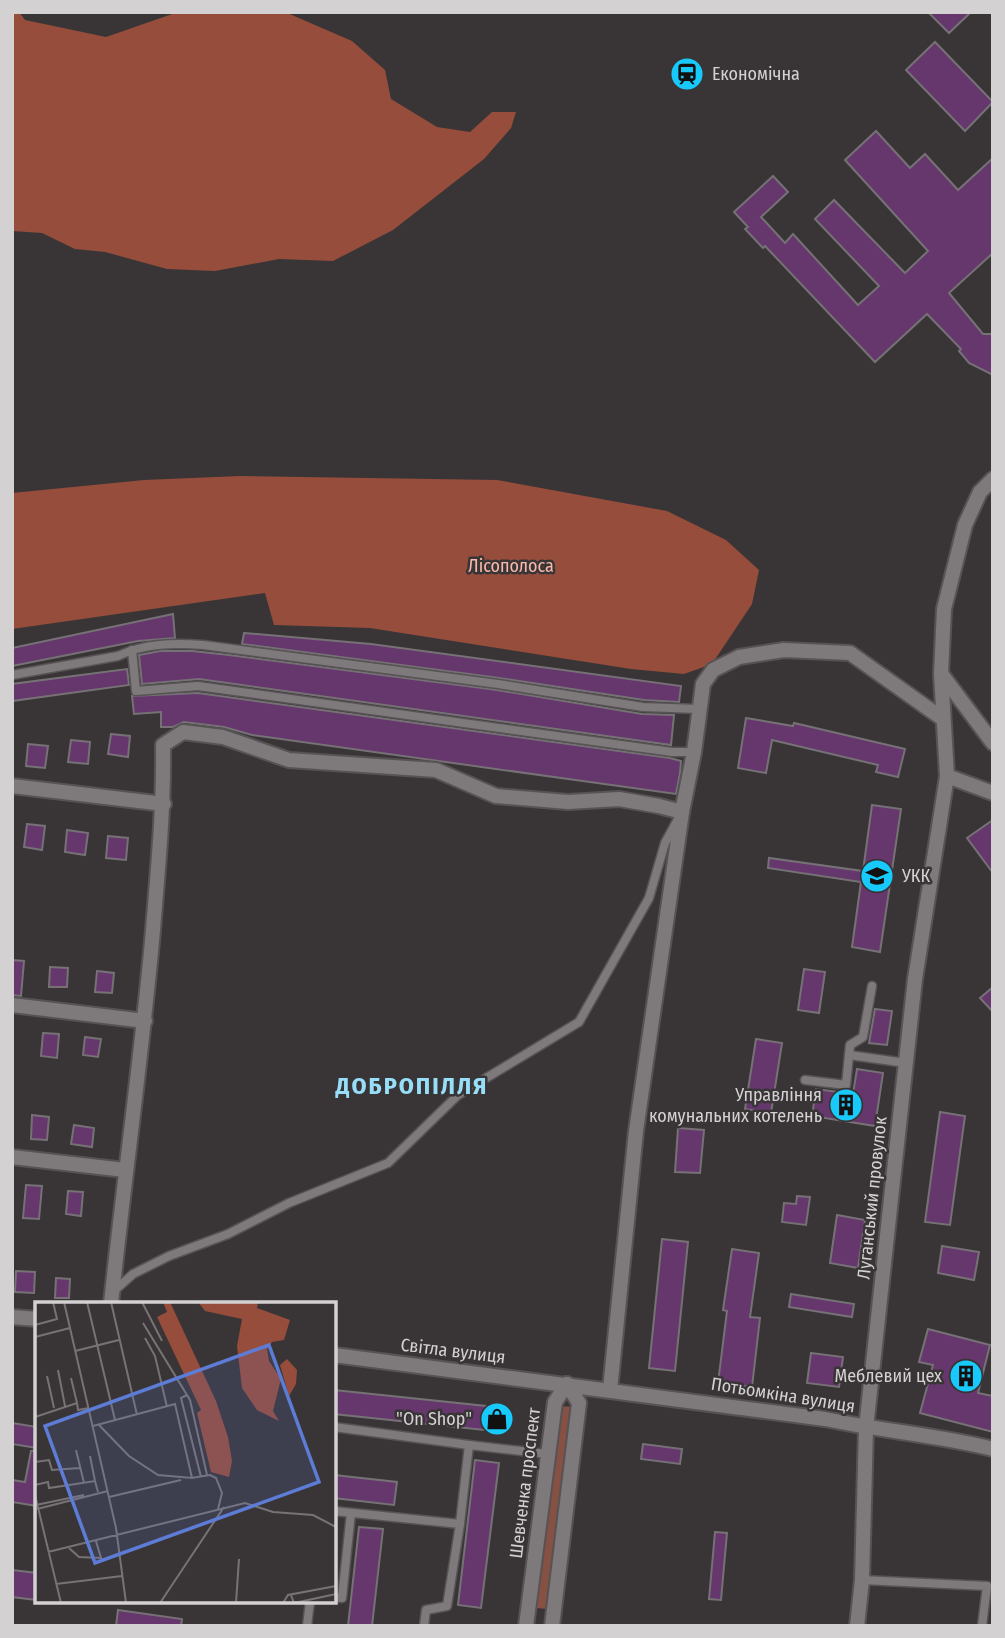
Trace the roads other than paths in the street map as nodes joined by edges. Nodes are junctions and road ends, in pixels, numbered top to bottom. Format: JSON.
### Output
{"nodes":[{"id":1,"x":993,"y":479,"type":"edge"},
{"id":2,"x":132,"y":650,"type":"junction"},
{"id":3,"x":941,"y":674,"type":"junction"},
{"id":4,"x":12,"y":675,"type":"edge"},
{"id":5,"x":698,"y":709,"type":"junction"},
{"id":6,"x":943,"y":719,"type":"junction"},
{"id":7,"x":993,"y":743,"type":"edge"},
{"id":8,"x":694,"y":752,"type":"junction"},
{"id":9,"x":947,"y":776,"type":"junction"},
{"id":10,"x":12,"y":786,"type":"edge"},
{"id":11,"x":993,"y":793,"type":"edge"},
{"id":12,"x":164,"y":804,"type":"junction"},
{"id":13,"x":682,"y":812,"type":"junction"},
{"id":14,"x":872,"y":986,"type":"dead end"},
{"id":15,"x":12,"y":1005,"type":"edge"},
{"id":16,"x":145,"y":1021,"type":"junction"},
{"id":17,"x":849,"y":1055,"type":"junction"},
{"id":18,"x":906,"y":1063,"type":"junction"},
{"id":19,"x":805,"y":1080,"type":"dead end"},
{"id":20,"x":12,"y":1157,"type":"edge"},
{"id":21,"x":125,"y":1170,"type":"junction"},
{"id":22,"x":112,"y":1298,"type":"edge"},
{"id":23,"x":12,"y":1317,"type":"edge"},
{"id":24,"x":35,"y":1319,"type":"edge"},
{"id":25,"x":336,"y":1355,"type":"edge"},
{"id":26,"x":567,"y":1384,"type":"junction"},
{"id":27,"x":611,"y":1390,"type":"junction"},
{"id":28,"x":336,"y":1427,"type":"edge"},
{"id":29,"x":866,"y":1428,"type":"junction"},
{"id":30,"x":469,"y":1445,"type":"junction"},
{"id":31,"x":993,"y":1449,"type":"edge"},
{"id":32,"x":548,"y":1454,"type":"junction"},
{"id":33,"x":336,"y":1511,"type":"edge"},
{"id":34,"x":351,"y":1513,"type":"junction"},
{"id":35,"x":460,"y":1524,"type":"junction"},
{"id":36,"x":862,"y":1580,"type":"junction"},
{"id":37,"x":336,"y":1597,"type":"edge"},
{"id":38,"x":310,"y":1603,"type":"edge"},
{"id":39,"x":307,"y":1626,"type":"edge"},
{"id":40,"x":424,"y":1626,"type":"edge"},
{"id":41,"x":526,"y":1626,"type":"edge"},
{"id":42,"x":552,"y":1626,"type":"edge"},
{"id":43,"x":857,"y":1626,"type":"edge"},
{"id":44,"x":982,"y":1626,"type":"edge"}],
"edges":[{"from":1,"to":3,"type":"street","name":"Луганський провулок"},
{"from":2,"to":4,"type":"lane"},
{"from":2,"to":5,"type":"lane"},
{"from":2,"to":8,"type":"lane"},
{"from":3,"to":6,"type":"street","name":"Луганський провулок"},
{"from":3,"to":7,"type":"street"},
{"from":5,"to":6,"type":"street"},
{"from":5,"to":8,"type":"street"},
{"from":6,"to":9,"type":"street","name":"Луганський провулок"},
{"from":8,"to":13,"type":"street"},
{"from":9,"to":11,"type":"street"},
{"from":9,"to":18,"type":"street","name":"Луганський провулок"},
{"from":10,"to":12,"type":"street"},
{"from":12,"to":13,"type":"street"},
{"from":12,"to":16,"type":"street"},
{"from":13,"to":22,"type":"lane"},
{"from":13,"to":27,"type":"street"},
{"from":14,"to":17,"type":"lane"},
{"from":15,"to":16,"type":"street"},
{"from":16,"to":21,"type":"street"},
{"from":17,"to":18,"type":"lane"},
{"from":17,"to":19,"type":"lane"},
{"from":18,"to":29,"type":"street","name":"Луганський провулок"},
{"from":20,"to":21,"type":"street"},
{"from":21,"to":22,"type":"street"},
{"from":23,"to":24,"type":"street"},
{"from":25,"to":26,"type":"street","name":"Світла вулиця"},
{"from":26,"to":27,"type":"street","name":"Потьомкіна вулиця"},
{"from":26,"to":32,"type":"street","name":"Шевченка проспект"},
{"from":26,"to":42,"type":"street"},
{"from":27,"to":29,"type":"street","name":"Потьомкіна вулиця"},
{"from":28,"to":30,"type":"lane"},
{"from":29,"to":31,"type":"street","name":"Потьомкіна вулиця"},
{"from":29,"to":36,"type":"street","name":"Луганський провулок"},
{"from":30,"to":32,"type":"lane"},
{"from":30,"to":35,"type":"lane"},
{"from":32,"to":41,"type":"street","name":"Шевченка проспект"},
{"from":33,"to":34,"type":"lane"},
{"from":34,"to":35,"type":"lane"},
{"from":34,"to":37,"type":"lane"},
{"from":35,"to":40,"type":"lane"},
{"from":36,"to":43,"type":"street","name":"Луганський провулок"},
{"from":36,"to":44,"type":"lane"},
{"from":38,"to":39,"type":"lane"}]}
